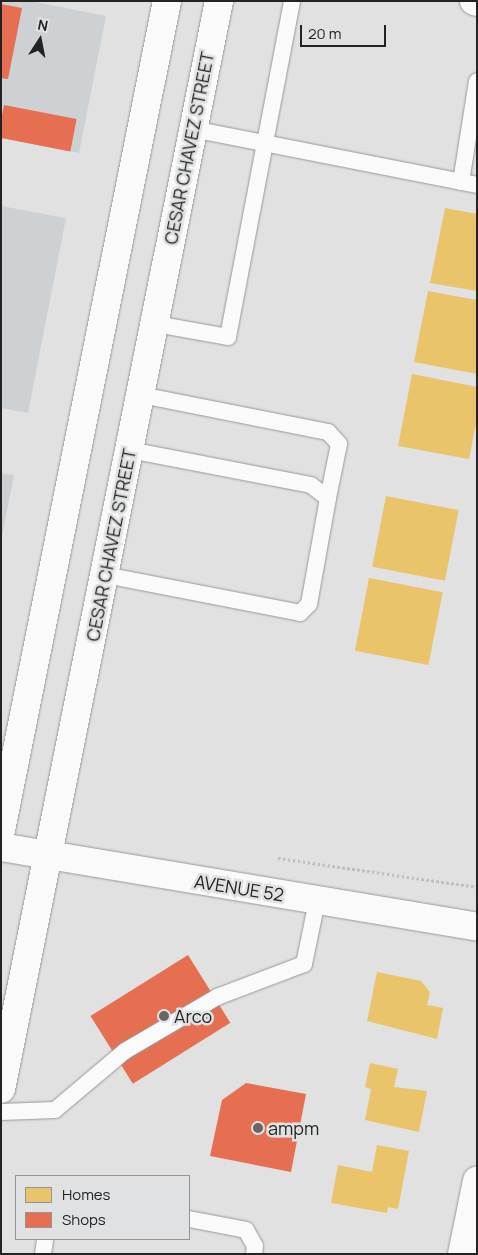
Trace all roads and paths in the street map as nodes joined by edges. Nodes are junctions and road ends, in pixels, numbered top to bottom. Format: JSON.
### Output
{"nodes":[{"id":1,"x":167,"y":1,"type":"edge"},
{"id":2,"x":219,"y":1,"type":"edge"},
{"id":3,"x":292,"y":1,"type":"edge"},
{"id":4,"x":477,"y":81,"type":"edge"},
{"id":5,"x":192,"y":129,"type":"junction"},
{"id":6,"x":265,"y":143,"type":"junction"},
{"id":7,"x":469,"y":183,"type":"edge"},
{"id":8,"x":156,"y":324,"type":"junction"},
{"id":9,"x":141,"y":395,"type":"junction"},
{"id":10,"x":130,"y":450,"type":"junction"},
{"id":11,"x":328,"y":498,"type":"junction"},
{"id":12,"x":105,"y":576,"type":"junction"},
{"id":13,"x":1,"y":830,"type":"edge"},
{"id":14,"x":1,"y":847,"type":"edge"},
{"id":15,"x":49,"y":856,"type":"junction"},
{"id":16,"x":278,"y":858,"type":"dead end"},
{"id":17,"x":477,"y":887,"type":"edge"},
{"id":18,"x":318,"y":901,"type":"junction"},
{"id":19,"x":477,"y":927,"type":"edge"},
{"id":20,"x":1,"y":1089,"type":"edge"},
{"id":21,"x":1,"y":1112,"type":"edge"},
{"id":22,"x":477,"y":1181,"type":"edge"},
{"id":23,"x":190,"y":1219,"type":"edge"},
{"id":24,"x":46,"y":1240,"type":"edge"},
{"id":25,"x":42,"y":1254,"type":"edge"},
{"id":26,"x":254,"y":1254,"type":"edge"},
{"id":27,"x":462,"y":1254,"type":"edge"}],
"edges":[{"from":1,"to":13,"type":"main road"},
{"from":2,"to":5,"type":"main road","name":"CESAR CHAVEZ STREET"},
{"from":3,"to":6,"type":"lane"},
{"from":4,"to":7,"type":"lane"},
{"from":5,"to":6,"type":"lane"},
{"from":5,"to":8,"type":"main road","name":"CESAR CHAVEZ STREET"},
{"from":6,"to":7,"type":"lane"},
{"from":6,"to":8,"type":"lane"},
{"from":8,"to":9,"type":"main road","name":"CESAR CHAVEZ STREET"},
{"from":9,"to":10,"type":"main road","name":"CESAR CHAVEZ STREET"},
{"from":9,"to":11,"type":"lane"},
{"from":10,"to":11,"type":"lane"},
{"from":10,"to":12,"type":"main road","name":"CESAR CHAVEZ STREET"},
{"from":11,"to":12,"type":"lane"},
{"from":12,"to":15,"type":"main road","name":"CESAR CHAVEZ STREET"},
{"from":14,"to":15,"type":"main road","name":"AVENUE 52"},
{"from":15,"to":18,"type":"main road","name":"AVENUE 52"},
{"from":15,"to":20,"type":"main road","name":"CESAR CHAVEZ STREET"},
{"from":16,"to":17,"type":"path","name":"AVENUE 52"},
{"from":18,"to":19,"type":"main road","name":"AVENUE 52"},
{"from":18,"to":21,"type":"lane"},
{"from":22,"to":27,"type":"main road"},
{"from":23,"to":26,"type":"lane"},
{"from":24,"to":25,"type":"lane"}]}
